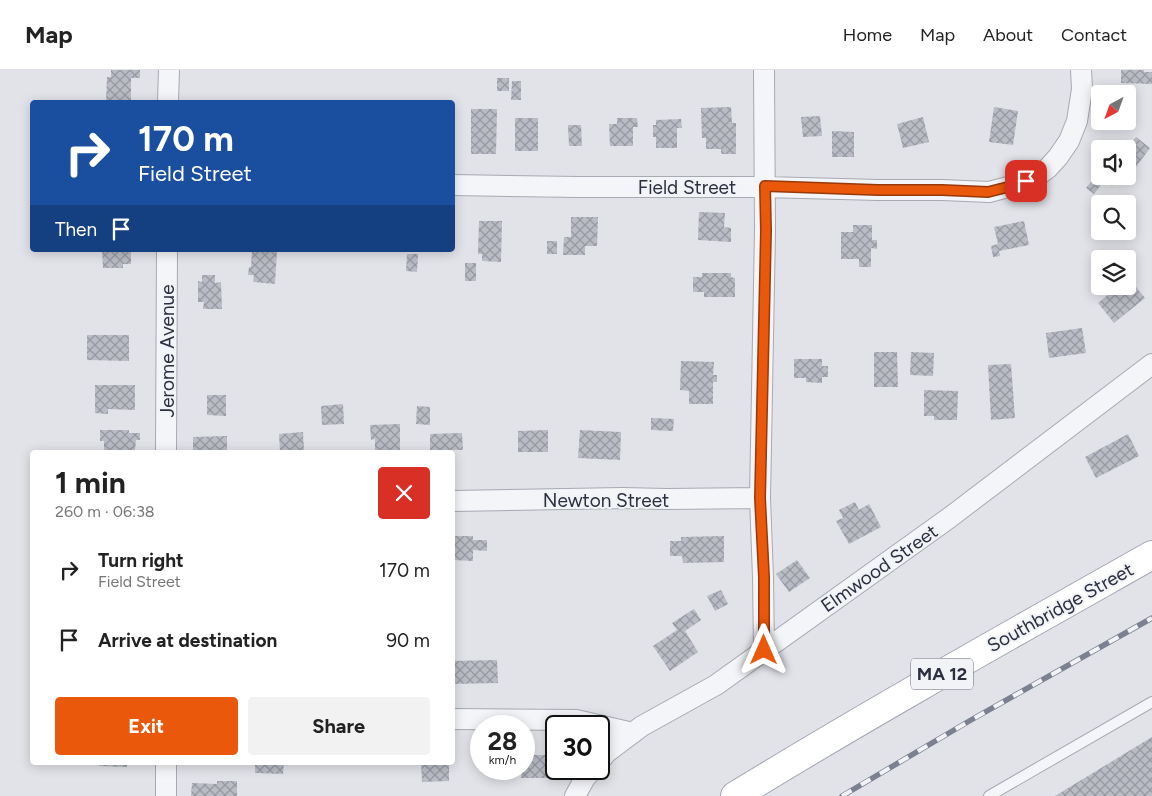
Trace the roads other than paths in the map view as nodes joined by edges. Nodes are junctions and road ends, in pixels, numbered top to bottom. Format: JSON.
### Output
{"nodes":[{"id":1,"x":169,"y":70,"type":"edge"},
{"id":2,"x":764,"y":70,"type":"edge"},
{"id":3,"x":1081,"y":70,"type":"edge"},
{"id":4,"x":168,"y":100,"type":"edge"},
{"id":5,"x":455,"y":185,"type":"edge"},
{"id":6,"x":765,"y":186,"type":"junction"},
{"id":7,"x":167,"y":252,"type":"edge"},
{"id":8,"x":1152,"y":364,"type":"edge"},
{"id":9,"x":166,"y":450,"type":"edge"},
{"id":10,"x":760,"y":498,"type":"junction"},
{"id":11,"x":455,"y":501,"type":"edge"},
{"id":12,"x":1152,"y":555,"type":"edge"},
{"id":13,"x":764,"y":650,"type":"junction"},
{"id":14,"x":1152,"y":702,"type":"edge"},
{"id":15,"x":455,"y":719,"type":"edge"},
{"id":16,"x":633,"y":733,"type":"junction"},
{"id":17,"x":610,"y":750,"type":"edge"},
{"id":18,"x":166,"y":765,"type":"edge"},
{"id":19,"x":585,"y":780,"type":"edge"},
{"id":20,"x":166,"y":796,"type":"edge"},
{"id":21,"x":575,"y":796,"type":"edge"},
{"id":22,"x":735,"y":796,"type":"edge"},
{"id":23,"x":989,"y":796,"type":"edge"}],
"edges":[{"from":1,"to":4,"type":"street"},
{"from":2,"to":6,"type":"street"},
{"from":3,"to":6,"type":"street","name":"Field Street"},
{"from":5,"to":6,"type":"street","name":"Field Street"},
{"from":6,"to":10,"type":"street"},
{"from":7,"to":9,"type":"street","name":"Jerome Avenue"},
{"from":8,"to":13,"type":"street","name":"Elmwood Street"},
{"from":10,"to":11,"type":"street","name":"Newton Street"},
{"from":10,"to":13,"type":"street"},
{"from":12,"to":22,"type":"main road","name":"Southbridge Street","number":"MA 12"},
{"from":13,"to":16,"type":"street","name":"Elmwood Street"},
{"from":14,"to":23,"type":"lane"},
{"from":15,"to":16,"type":"street"},
{"from":16,"to":17,"type":"street","name":"Elmwood Street"},
{"from":18,"to":20,"type":"street"},
{"from":19,"to":21,"type":"street"}]}
